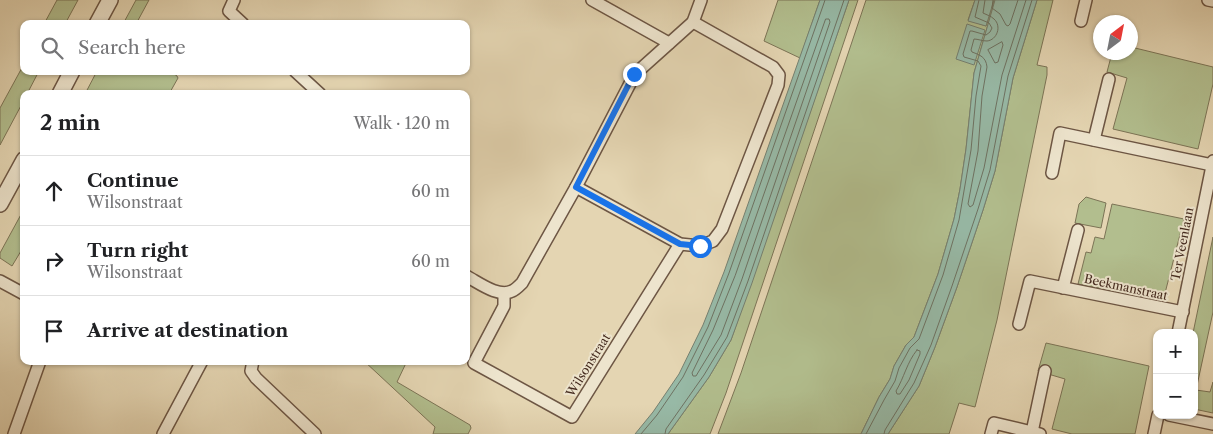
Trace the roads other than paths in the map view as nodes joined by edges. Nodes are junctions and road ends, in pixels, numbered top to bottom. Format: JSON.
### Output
{"nodes":[{"id":1,"x":110,"y":0,"type":"edge"},
{"id":2,"x":234,"y":0,"type":"edge"},
{"id":3,"x":592,"y":0,"type":"edge"},
{"id":4,"x":701,"y":0,"type":"edge"},
{"id":5,"x":1086,"y":0,"type":"edge"},
{"id":6,"x":1208,"y":0,"type":"edge"},
{"id":7,"x":1213,"y":1,"type":"edge"},
{"id":8,"x":100,"y":20,"type":"edge"},
{"id":9,"x":237,"y":20,"type":"edge"},
{"id":10,"x":1081,"y":21,"type":"dead end"},
{"id":11,"x":693,"y":22,"type":"junction"},
{"id":12,"x":669,"y":43,"type":"junction"},
{"id":13,"x":70,"y":75,"type":"edge"},
{"id":14,"x":299,"y":75,"type":"edge"},
{"id":15,"x":1109,"y":79,"type":"dead end"},
{"id":16,"x":62,"y":90,"type":"edge"},
{"id":17,"x":316,"y":90,"type":"edge"},
{"id":18,"x":1094,"y":140,"type":"junction"},
{"id":19,"x":1213,"y":163,"type":"edge"},
{"id":20,"x":20,"y":167,"type":"edge"},
{"id":21,"x":1052,"y":173,"type":"dead end"},
{"id":22,"x":576,"y":187,"type":"junction"},
{"id":23,"x":0,"y":204,"type":"edge"},
{"id":24,"x":1078,"y":230,"type":"dead end"},
{"id":25,"x":680,"y":244,"type":"junction"},
{"id":26,"x":470,"y":278,"type":"edge"},
{"id":27,"x":0,"y":281,"type":"edge"},
{"id":28,"x":1064,"y":288,"type":"junction"},
{"id":29,"x":20,"y":292,"type":"edge"},
{"id":30,"x":504,"y":293,"type":"junction"},
{"id":31,"x":1183,"y":312,"type":"junction"},
{"id":32,"x":1019,"y":324,"type":"dead end"},
{"id":33,"x":1179,"y":329,"type":"edge"},
{"id":34,"x":39,"y":365,"type":"edge"},
{"id":35,"x":200,"y":365,"type":"edge"},
{"id":36,"x":252,"y":365,"type":"edge"},
{"id":37,"x":1045,"y":372,"type":"dead end"},
{"id":38,"x":1157,"y":419,"type":"edge"},
{"id":39,"x":1189,"y":419,"type":"edge"},
{"id":40,"x":1213,"y":424,"type":"edge"},
{"id":41,"x":1036,"y":433,"type":"edge"},
{"id":42,"x":14,"y":434,"type":"edge"},
{"id":43,"x":164,"y":434,"type":"edge"},
{"id":44,"x":315,"y":434,"type":"edge"},
{"id":45,"x":991,"y":434,"type":"edge"},
{"id":46,"x":1154,"y":434,"type":"edge"}],
"edges":[{"from":1,"to":8,"type":"street"},
{"from":2,"to":9,"type":"street"},
{"from":3,"to":12,"type":"street"},
{"from":4,"to":11,"type":"street"},
{"from":5,"to":10,"type":"street"},
{"from":6,"to":7,"type":"street"},
{"from":11,"to":12,"type":"street"},
{"from":11,"to":25,"type":"street"},
{"from":12,"to":22,"type":"street"},
{"from":13,"to":16,"type":"street"},
{"from":14,"to":17,"type":"street"},
{"from":15,"to":18,"type":"street"},
{"from":18,"to":19,"type":"street"},
{"from":18,"to":21,"type":"street"},
{"from":19,"to":31,"type":"street","name":"Ter Veenlaan"},
{"from":20,"to":23,"type":"street"},
{"from":22,"to":25,"type":"street"},
{"from":22,"to":30,"type":"street"},
{"from":24,"to":28,"type":"street","name":"Beekmanstraat"},
{"from":25,"to":30,"type":"street","name":"Wilsonstraat"},
{"from":26,"to":30,"type":"street"},
{"from":27,"to":29,"type":"street"},
{"from":28,"to":31,"type":"street","name":"Beekmanstraat"},
{"from":28,"to":32,"type":"street","name":"Beekmanstraat"},
{"from":31,"to":33,"type":"street","name":"Ter Veenlaan"},
{"from":34,"to":42,"type":"street"},
{"from":35,"to":43,"type":"street"},
{"from":36,"to":44,"type":"street"},
{"from":37,"to":41,"type":"street"},
{"from":38,"to":46,"type":"street"},
{"from":39,"to":40,"type":"street"},
{"from":41,"to":45,"type":"street"}]}
